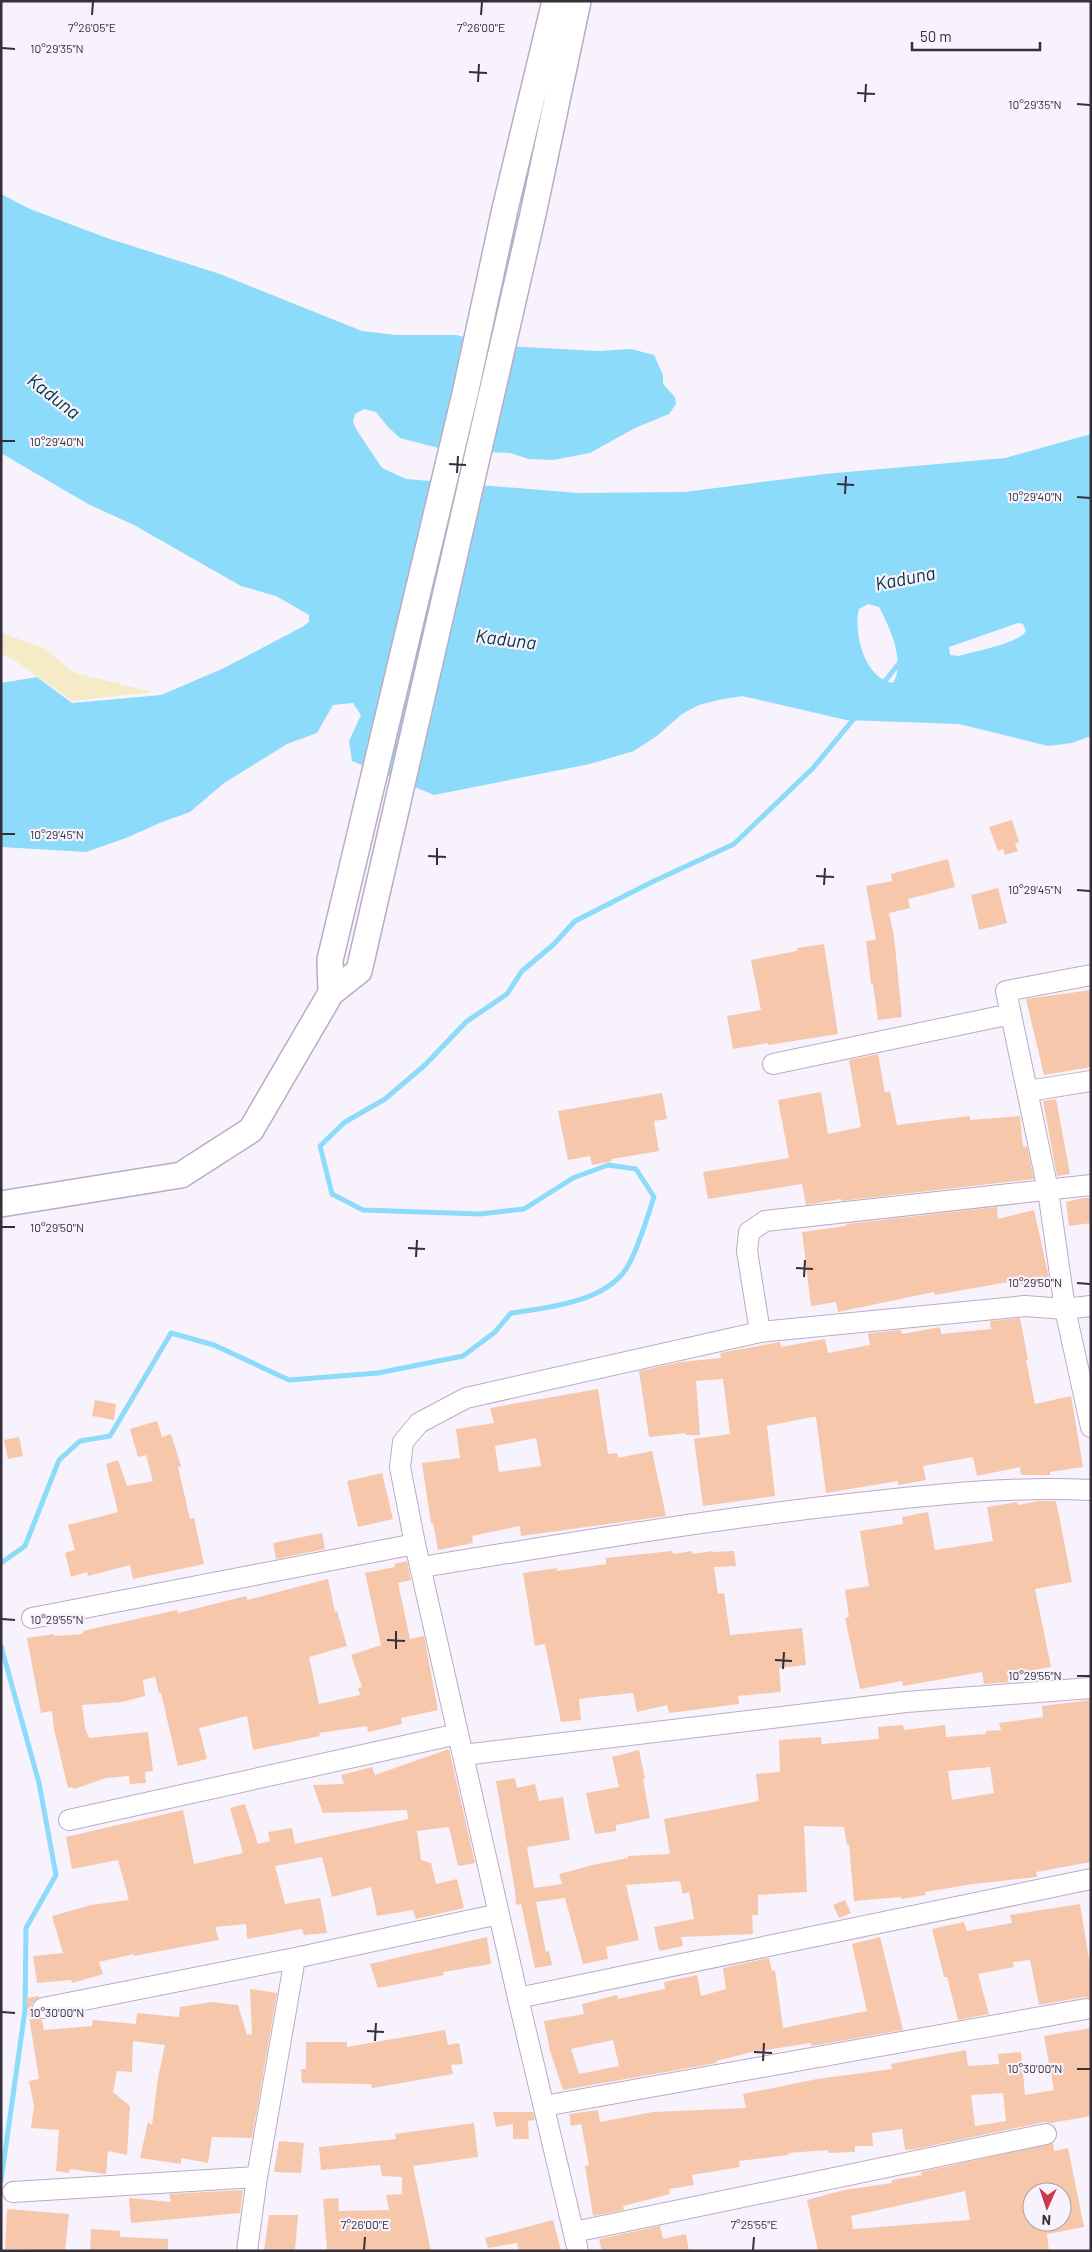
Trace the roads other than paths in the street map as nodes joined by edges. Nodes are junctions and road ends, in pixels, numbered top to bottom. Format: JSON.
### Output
{"nodes":[{"id":1,"x":555,"y":1,"type":"edge"},
{"id":2,"x":578,"y":1,"type":"edge"},
{"id":3,"x":1091,"y":976,"type":"edge"},
{"id":4,"x":331,"y":992,"type":"junction"},
{"id":5,"x":1011,"y":1014,"type":"junction"},
{"id":6,"x":772,"y":1064,"type":"dead end"},
{"id":7,"x":1091,"y":1081,"type":"edge"},
{"id":8,"x":1028,"y":1091,"type":"junction"},
{"id":9,"x":1091,"y":1185,"type":"edge"},
{"id":10,"x":1048,"y":1190,"type":"junction"},
{"id":11,"x":1,"y":1204,"type":"edge"},
{"id":12,"x":1091,"y":1306,"type":"edge"},
{"id":13,"x":1065,"y":1309,"type":"junction"},
{"id":14,"x":760,"y":1332,"type":"junction"},
{"id":15,"x":1091,"y":1427,"type":"edge"},
{"id":16,"x":1091,"y":1490,"type":"edge"},
{"id":17,"x":415,"y":1544,"type":"junction"},
{"id":18,"x":422,"y":1567,"type":"junction"},
{"id":19,"x":32,"y":1618,"type":"dead end"},
{"id":20,"x":1091,"y":1688,"type":"edge"},
{"id":21,"x":458,"y":1734,"type":"junction"},
{"id":22,"x":463,"y":1755,"type":"junction"},
{"id":23,"x":70,"y":1820,"type":"dead end"},
{"id":24,"x":1091,"y":1878,"type":"edge"},
{"id":25,"x":499,"y":1914,"type":"junction"},
{"id":26,"x":295,"y":1958,"type":"junction"},
{"id":27,"x":518,"y":1998,"type":"junction"},
{"id":28,"x":43,"y":2008,"type":"dead end"},
{"id":29,"x":1086,"y":2009,"type":"dead end"},
{"id":30,"x":544,"y":2106,"type":"junction"},
{"id":31,"x":1046,"y":2134,"type":"dead end"},
{"id":32,"x":257,"y":2177,"type":"junction"},
{"id":33,"x":13,"y":2192,"type":"dead end"},
{"id":34,"x":576,"y":2242,"type":"edge"},
{"id":35,"x":247,"y":2251,"type":"edge"}],
"edges":[{"from":1,"to":4,"type":"street"},
{"from":2,"to":4,"type":"street"},
{"from":3,"to":5,"type":"street"},
{"from":4,"to":11,"type":"street"},
{"from":5,"to":6,"type":"street"},
{"from":5,"to":8,"type":"street"},
{"from":7,"to":8,"type":"street"},
{"from":8,"to":10,"type":"street"},
{"from":9,"to":10,"type":"street"},
{"from":10,"to":13,"type":"street"},
{"from":10,"to":14,"type":"street"},
{"from":12,"to":13,"type":"street"},
{"from":13,"to":14,"type":"street"},
{"from":13,"to":15,"type":"street"},
{"from":14,"to":17,"type":"street"},
{"from":16,"to":18,"type":"street"},
{"from":17,"to":18,"type":"street"},
{"from":17,"to":19,"type":"street"},
{"from":18,"to":21,"type":"street"},
{"from":20,"to":22,"type":"street"},
{"from":21,"to":22,"type":"street"},
{"from":21,"to":23,"type":"street"},
{"from":22,"to":25,"type":"street"},
{"from":24,"to":27,"type":"street"},
{"from":25,"to":26,"type":"street"},
{"from":25,"to":27,"type":"street"},
{"from":26,"to":28,"type":"street"},
{"from":26,"to":32,"type":"street"},
{"from":27,"to":30,"type":"street"},
{"from":29,"to":30,"type":"street"},
{"from":30,"to":34,"type":"street"},
{"from":31,"to":34,"type":"street"},
{"from":32,"to":33,"type":"street"},
{"from":32,"to":35,"type":"street"}]}
